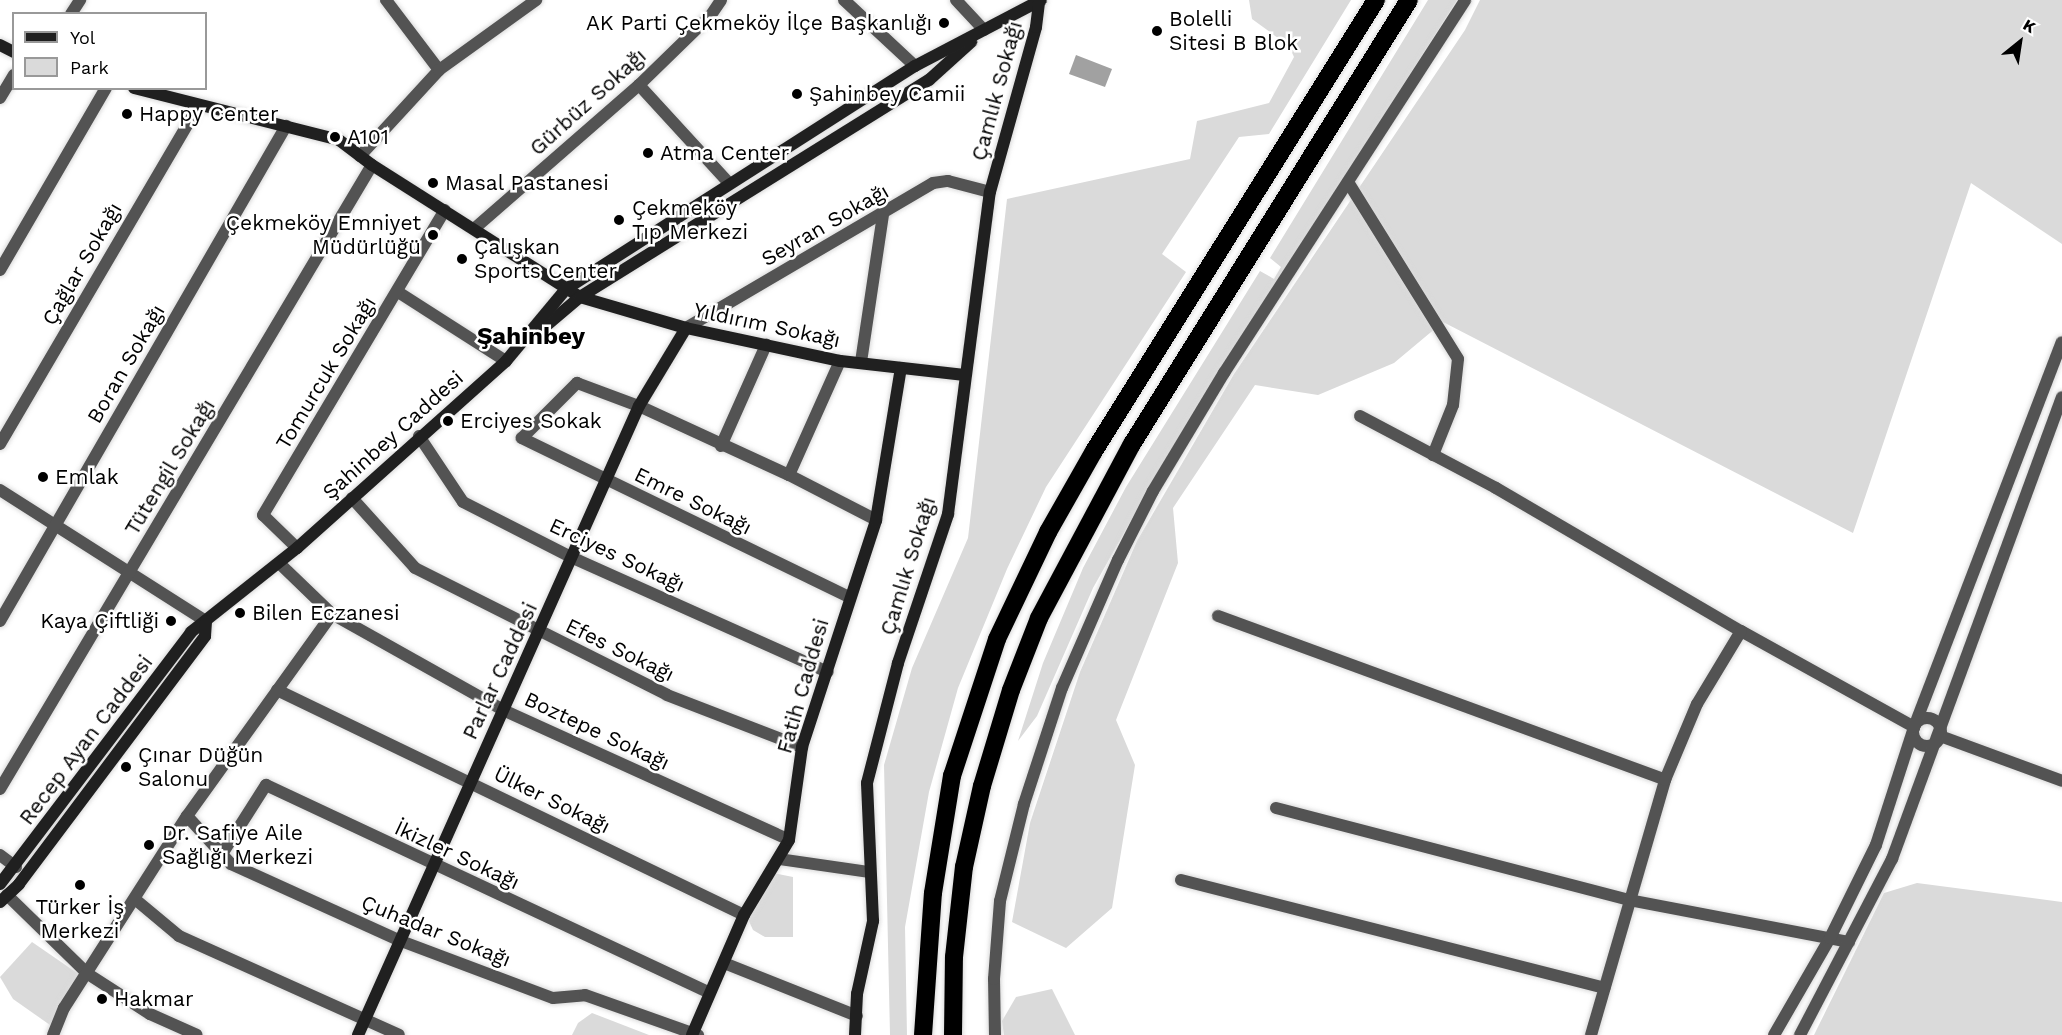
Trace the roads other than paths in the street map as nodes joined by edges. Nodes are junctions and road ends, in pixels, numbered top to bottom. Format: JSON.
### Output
{"nodes":[{"id":1,"x":386,"y":0,"type":"edge"},
{"id":2,"x":536,"y":0,"type":"edge"},
{"id":3,"x":721,"y":0,"type":"edge"},
{"id":4,"x":844,"y":0,"type":"edge"},
{"id":5,"x":956,"y":0,"type":"edge"},
{"id":6,"x":1376,"y":0,"type":"edge"},
{"id":7,"x":1409,"y":0,"type":"edge"},
{"id":8,"x":1465,"y":0,"type":"edge"},
{"id":9,"x":1040,"y":1,"type":"edge"},
{"id":10,"x":984,"y":30,"type":"junction"},
{"id":11,"x":915,"y":66,"type":"junction"},
{"id":12,"x":440,"y":70,"type":"junction"},
{"id":13,"x":12,"y":78,"type":"edge"},
{"id":14,"x":639,"y":85,"type":"junction"},
{"id":15,"x":105,"y":90,"type":"edge"},
{"id":16,"x":142,"y":90,"type":"edge"},
{"id":17,"x":0,"y":99,"type":"edge"},
{"id":18,"x":198,"y":105,"type":"junction"},
{"id":19,"x":286,"y":126,"type":"junction"},
{"id":20,"x":360,"y":156,"type":"junction"},
{"id":21,"x":372,"y":165,"type":"junction"},
{"id":22,"x":728,"y":182,"type":"junction"},
{"id":23,"x":1348,"y":182,"type":"junction"},
{"id":24,"x":990,"y":192,"type":"junction"},
{"id":25,"x":445,"y":210,"type":"junction"},
{"id":26,"x":884,"y":214,"type":"junction"},
{"id":27,"x":475,"y":228,"type":"junction"},
{"id":28,"x":0,"y":270,"type":"edge"},
{"id":29,"x":566,"y":289,"type":"junction"},
{"id":30,"x":398,"y":291,"type":"junction"},
{"id":31,"x":580,"y":297,"type":"junction"},
{"id":32,"x":686,"y":328,"type":"junction"},
{"id":33,"x":2062,"y":342,"type":"edge"},
{"id":34,"x":766,"y":345,"type":"junction"},
{"id":35,"x":506,"y":361,"type":"junction"},
{"id":36,"x":840,"y":361,"type":"junction"},
{"id":37,"x":861,"y":363,"type":"junction"},
{"id":38,"x":901,"y":368,"type":"junction"},
{"id":39,"x":965,"y":375,"type":"junction"},
{"id":40,"x":2062,"y":397,"type":"edge"},
{"id":41,"x":639,"y":406,"type":"junction"},
{"id":42,"x":1360,"y":416,"type":"dead end"},
{"id":43,"x":419,"y":436,"type":"junction"},
{"id":44,"x":0,"y":444,"type":"edge"},
{"id":45,"x":720,"y":446,"type":"junction"},
{"id":46,"x":1433,"y":455,"type":"junction"},
{"id":47,"x":789,"y":475,"type":"junction"},
{"id":48,"x":606,"y":481,"type":"junction"},
{"id":49,"x":0,"y":489,"type":"edge"},
{"id":50,"x":352,"y":498,"type":"junction"},
{"id":51,"x":876,"y":520,"type":"junction"},
{"id":52,"x":58,"y":523,"type":"junction"},
{"id":53,"x":297,"y":548,"type":"junction"},
{"id":54,"x":573,"y":558,"type":"junction"},
{"id":55,"x":279,"y":563,"type":"junction"},
{"id":56,"x":130,"y":573,"type":"junction"},
{"id":57,"x":849,"y":597,"type":"junction"},
{"id":58,"x":332,"y":614,"type":"junction"},
{"id":59,"x":1218,"y":616,"type":"dead end"},
{"id":60,"x":0,"y":621,"type":"edge"},
{"id":61,"x":206,"y":621,"type":"junction"},
{"id":62,"x":1741,"y":631,"type":"junction"},
{"id":63,"x":540,"y":633,"type":"junction"},
{"id":64,"x":828,"y":672,"type":"junction"},
{"id":65,"x":277,"y":690,"type":"junction"},
{"id":66,"x":503,"y":710,"type":"junction"},
{"id":67,"x":1914,"y":727,"type":"junction"},
{"id":68,"x":1940,"y":736,"type":"junction"},
{"id":69,"x":802,"y":747,"type":"junction"},
{"id":70,"x":1665,"y":780,"type":"junction"},
{"id":71,"x":2062,"y":781,"type":"edge"},
{"id":72,"x":470,"y":783,"type":"junction"},
{"id":73,"x":0,"y":789,"type":"edge"},
{"id":74,"x":1276,"y":808,"type":"dead end"},
{"id":75,"x":187,"y":816,"type":"junction"},
{"id":76,"x":789,"y":840,"type":"junction"},
{"id":77,"x":222,"y":854,"type":"junction"},
{"id":78,"x":0,"y":855,"type":"edge"},
{"id":79,"x":779,"y":859,"type":"junction"},
{"id":80,"x":16,"y":867,"type":"junction"},
{"id":81,"x":435,"y":867,"type":"junction"},
{"id":82,"x":870,"y":872,"type":"junction"},
{"id":83,"x":1181,"y":880,"type":"dead end"},
{"id":84,"x":0,"y":884,"type":"edge"},
{"id":85,"x":3,"y":898,"type":"edge"},
{"id":86,"x":136,"y":900,"type":"junction"},
{"id":87,"x":1629,"y":900,"type":"junction"},
{"id":88,"x":744,"y":915,"type":"junction"},
{"id":89,"x":1830,"y":938,"type":"junction"},
{"id":90,"x":401,"y":941,"type":"junction"},
{"id":91,"x":1849,"y":942,"type":"junction"},
{"id":92,"x":724,"y":963,"type":"junction"},
{"id":93,"x":88,"y":974,"type":"junction"},
{"id":94,"x":1604,"y":988,"type":"junction"},
{"id":95,"x":708,"y":992,"type":"junction"},
{"id":96,"x":857,"y":1016,"type":"junction"},
{"id":97,"x":365,"y":1020,"type":"junction"},
{"id":98,"x":694,"y":1034,"type":"edge"},
{"id":99,"x":53,"y":1035,"type":"edge"},
{"id":100,"x":197,"y":1035,"type":"edge"},
{"id":101,"x":358,"y":1035,"type":"edge"},
{"id":102,"x":399,"y":1035,"type":"edge"},
{"id":103,"x":855,"y":1035,"type":"edge"},
{"id":104,"x":923,"y":1035,"type":"edge"},
{"id":105,"x":952,"y":1035,"type":"edge"},
{"id":106,"x":994,"y":1035,"type":"edge"},
{"id":107,"x":1591,"y":1035,"type":"edge"},
{"id":108,"x":1774,"y":1035,"type":"edge"},
{"id":109,"x":1800,"y":1035,"type":"edge"}],
"edges":[{"from":1,"to":12,"type":"street"},
{"from":2,"to":12,"type":"street"},
{"from":3,"to":14,"type":"street","name":"Gürbüz Sokağı"},
{"from":4,"to":11,"type":"street"},
{"from":5,"to":10,"type":"street"},
{"from":6,"to":104,"type":"highway"},
{"from":7,"to":105,"type":"highway"},
{"from":8,"to":23,"type":"street"},
{"from":9,"to":10,"type":"street","name":"Şahinbey Caddesi"},
{"from":9,"to":24,"type":"street","name":"Çamlık Sokağı"},
{"from":10,"to":11,"type":"street","name":"Şahinbey Caddesi"},
{"from":10,"to":31,"type":"street"},
{"from":11,"to":22,"type":"street","name":"Şahinbey Caddesi"},
{"from":12,"to":20,"type":"street"},
{"from":13,"to":17,"type":"street"},
{"from":14,"to":22,"type":"street"},
{"from":14,"to":27,"type":"street","name":"Gürbüz Sokağı"},
{"from":15,"to":28,"type":"street"},
{"from":16,"to":18,"type":"street","name":"Yıldırım Sokağı"},
{"from":18,"to":19,"type":"street","name":"Yıldırım Sokağı"},
{"from":18,"to":44,"type":"street","name":"Çağlar Sokağı"},
{"from":19,"to":20,"type":"street","name":"Yıldırım Sokağı"},
{"from":19,"to":52,"type":"street","name":"Boran Sokağı"},
{"from":20,"to":21,"type":"street","name":"Yıldırım Sokağı"},
{"from":21,"to":25,"type":"street","name":"Yıldırım Sokağı"},
{"from":21,"to":56,"type":"street","name":"Tütengil Sokağı"},
{"from":22,"to":29,"type":"street","name":"Şahinbey Caddesi"},
{"from":23,"to":46,"type":"street"},
{"from":23,"to":106,"type":"street"},
{"from":24,"to":26,"type":"street","name":"Seyran Sokağı"},
{"from":24,"to":39,"type":"street","name":"Çamlık Sokağı"},
{"from":25,"to":27,"type":"street","name":"Yıldırım Sokağı"},
{"from":25,"to":30,"type":"street","name":"Tomurcuk Sokağı"},
{"from":26,"to":32,"type":"street","name":"Seyran Sokağı"},
{"from":26,"to":37,"type":"street"},
{"from":27,"to":29,"type":"street","name":"Yıldırım Sokağı"},
{"from":29,"to":31,"type":"street","name":"Yıldırım Sokağı"},
{"from":29,"to":35,"type":"street","name":"Şahinbey Caddesi"},
{"from":30,"to":35,"type":"street"},
{"from":30,"to":53,"type":"street","name":"Tomurcuk Sokağı"},
{"from":31,"to":32,"type":"street","name":"Yıldırım Sokağı"},
{"from":31,"to":35,"type":"street"},
{"from":32,"to":34,"type":"street","name":"Yıldırım Sokağı"},
{"from":32,"to":41,"type":"street","name":"Parlar Caddesi"},
{"from":33,"to":67,"type":"street"},
{"from":34,"to":36,"type":"street","name":"Yıldırım Sokağı"},
{"from":34,"to":45,"type":"street"},
{"from":35,"to":43,"type":"street","name":"Şahinbey Caddesi"},
{"from":36,"to":37,"type":"street","name":"Yıldırım Sokağı"},
{"from":36,"to":47,"type":"street"},
{"from":37,"to":38,"type":"street","name":"Yıldırım Sokağı"},
{"from":38,"to":39,"type":"street","name":"Yıldırım Sokağı"},
{"from":38,"to":51,"type":"street","name":"Fatih Caddesi"},
{"from":39,"to":82,"type":"street","name":"Çamlık Sokağı"},
{"from":40,"to":68,"type":"street"},
{"from":41,"to":45,"type":"street"},
{"from":41,"to":48,"type":"street","name":"Parlar Caddesi"},
{"from":41,"to":48,"type":"street","name":"Emre Sokağı"},
{"from":42,"to":46,"type":"street"},
{"from":43,"to":50,"type":"street","name":"Şahinbey Caddesi"},
{"from":43,"to":54,"type":"street","name":"Erciyes Sokağı"},
{"from":45,"to":47,"type":"street"},
{"from":46,"to":62,"type":"street"},
{"from":47,"to":51,"type":"street"},
{"from":48,"to":54,"type":"street","name":"Parlar Caddesi"},
{"from":48,"to":57,"type":"street","name":"Emre Sokağı"},
{"from":49,"to":52,"type":"street"},
{"from":50,"to":53,"type":"street","name":"Şahinbey Caddesi"},
{"from":50,"to":63,"type":"street","name":"Efes Sokağı"},
{"from":51,"to":57,"type":"street","name":"Fatih Caddesi"},
{"from":52,"to":56,"type":"street"},
{"from":52,"to":60,"type":"street","name":"Boran Sokağı"},
{"from":53,"to":55,"type":"street","name":"Şahinbey Caddesi"},
{"from":54,"to":63,"type":"street","name":"Parlar Caddesi"},
{"from":54,"to":64,"type":"street","name":"Erciyes Sokağı"},
{"from":55,"to":58,"type":"street","name":"Boztepe Sokağı"},
{"from":55,"to":61,"type":"street","name":"Şahinbey Caddesi"},
{"from":56,"to":61,"type":"street"},
{"from":56,"to":73,"type":"street","name":"Tütengil Sokağı"},
{"from":57,"to":64,"type":"street","name":"Fatih Caddesi"},
{"from":58,"to":65,"type":"street"},
{"from":58,"to":66,"type":"street","name":"Boztepe Sokağı"},
{"from":59,"to":70,"type":"street"},
{"from":61,"to":80,"type":"street","name":"Recep Ayan Caddesi"},
{"from":61,"to":85,"type":"street"},
{"from":62,"to":67,"type":"street"},
{"from":62,"to":70,"type":"street"},
{"from":63,"to":66,"type":"street","name":"Parlar Caddesi"},
{"from":63,"to":69,"type":"street","name":"Efes Sokağı"},
{"from":64,"to":69,"type":"street","name":"Fatih Caddesi"},
{"from":65,"to":72,"type":"street","name":"Ülker Sokağı"},
{"from":65,"to":75,"type":"street"},
{"from":66,"to":72,"type":"street","name":"Parlar Caddesi"},
{"from":66,"to":76,"type":"street","name":"Boztepe Sokağı"},
{"from":67,"to":68,"type":"street"},
{"from":67,"to":68,"type":"street"},
{"from":67,"to":89,"type":"street"},
{"from":68,"to":71,"type":"street"},
{"from":68,"to":91,"type":"street"},
{"from":69,"to":76,"type":"street","name":"Fatih Caddesi"},
{"from":70,"to":87,"type":"street"},
{"from":72,"to":81,"type":"street","name":"Parlar Caddesi"},
{"from":72,"to":88,"type":"street","name":"Ülker Sokağı"},
{"from":74,"to":87,"type":"street"},
{"from":75,"to":77,"type":"street","name":"Çuhadar Sokağı"},
{"from":75,"to":86,"type":"street"},
{"from":76,"to":79,"type":"street","name":"Fatih Caddesi"},
{"from":77,"to":81,"type":"street","name":"İkizler Sokağı"},
{"from":77,"to":90,"type":"street","name":"Çuhadar Sokağı"},
{"from":78,"to":80,"type":"street"},
{"from":79,"to":82,"type":"street"},
{"from":79,"to":88,"type":"street","name":"Fatih Caddesi"},
{"from":80,"to":84,"type":"street","name":"Recep Ayan Caddesi"},
{"from":80,"to":85,"type":"street"},
{"from":81,"to":90,"type":"street","name":"Parlar Caddesi"},
{"from":81,"to":95,"type":"street","name":"İkizler Sokağı"},
{"from":82,"to":96,"type":"street","name":"Çamlık Sokağı"},
{"from":83,"to":94,"type":"street"},
{"from":85,"to":93,"type":"street"},
{"from":86,"to":93,"type":"street"},
{"from":86,"to":97,"type":"street"},
{"from":87,"to":89,"type":"street"},
{"from":87,"to":94,"type":"street"},
{"from":88,"to":92,"type":"street","name":"Fatih Caddesi"},
{"from":89,"to":91,"type":"street"},
{"from":89,"to":108,"type":"street"},
{"from":90,"to":97,"type":"street","name":"Parlar Caddesi"},
{"from":90,"to":98,"type":"street","name":"Çuhadar Sokağı"},
{"from":91,"to":109,"type":"street"},
{"from":92,"to":95,"type":"street","name":"Fatih Caddesi"},
{"from":92,"to":96,"type":"street"},
{"from":93,"to":99,"type":"street"},
{"from":93,"to":100,"type":"street"},
{"from":94,"to":107,"type":"street"},
{"from":95,"to":98,"type":"street","name":"Fatih Caddesi"},
{"from":96,"to":103,"type":"street","name":"Çamlık Sokağı"},
{"from":97,"to":101,"type":"street","name":"Parlar Caddesi"},
{"from":97,"to":102,"type":"street"}]}
